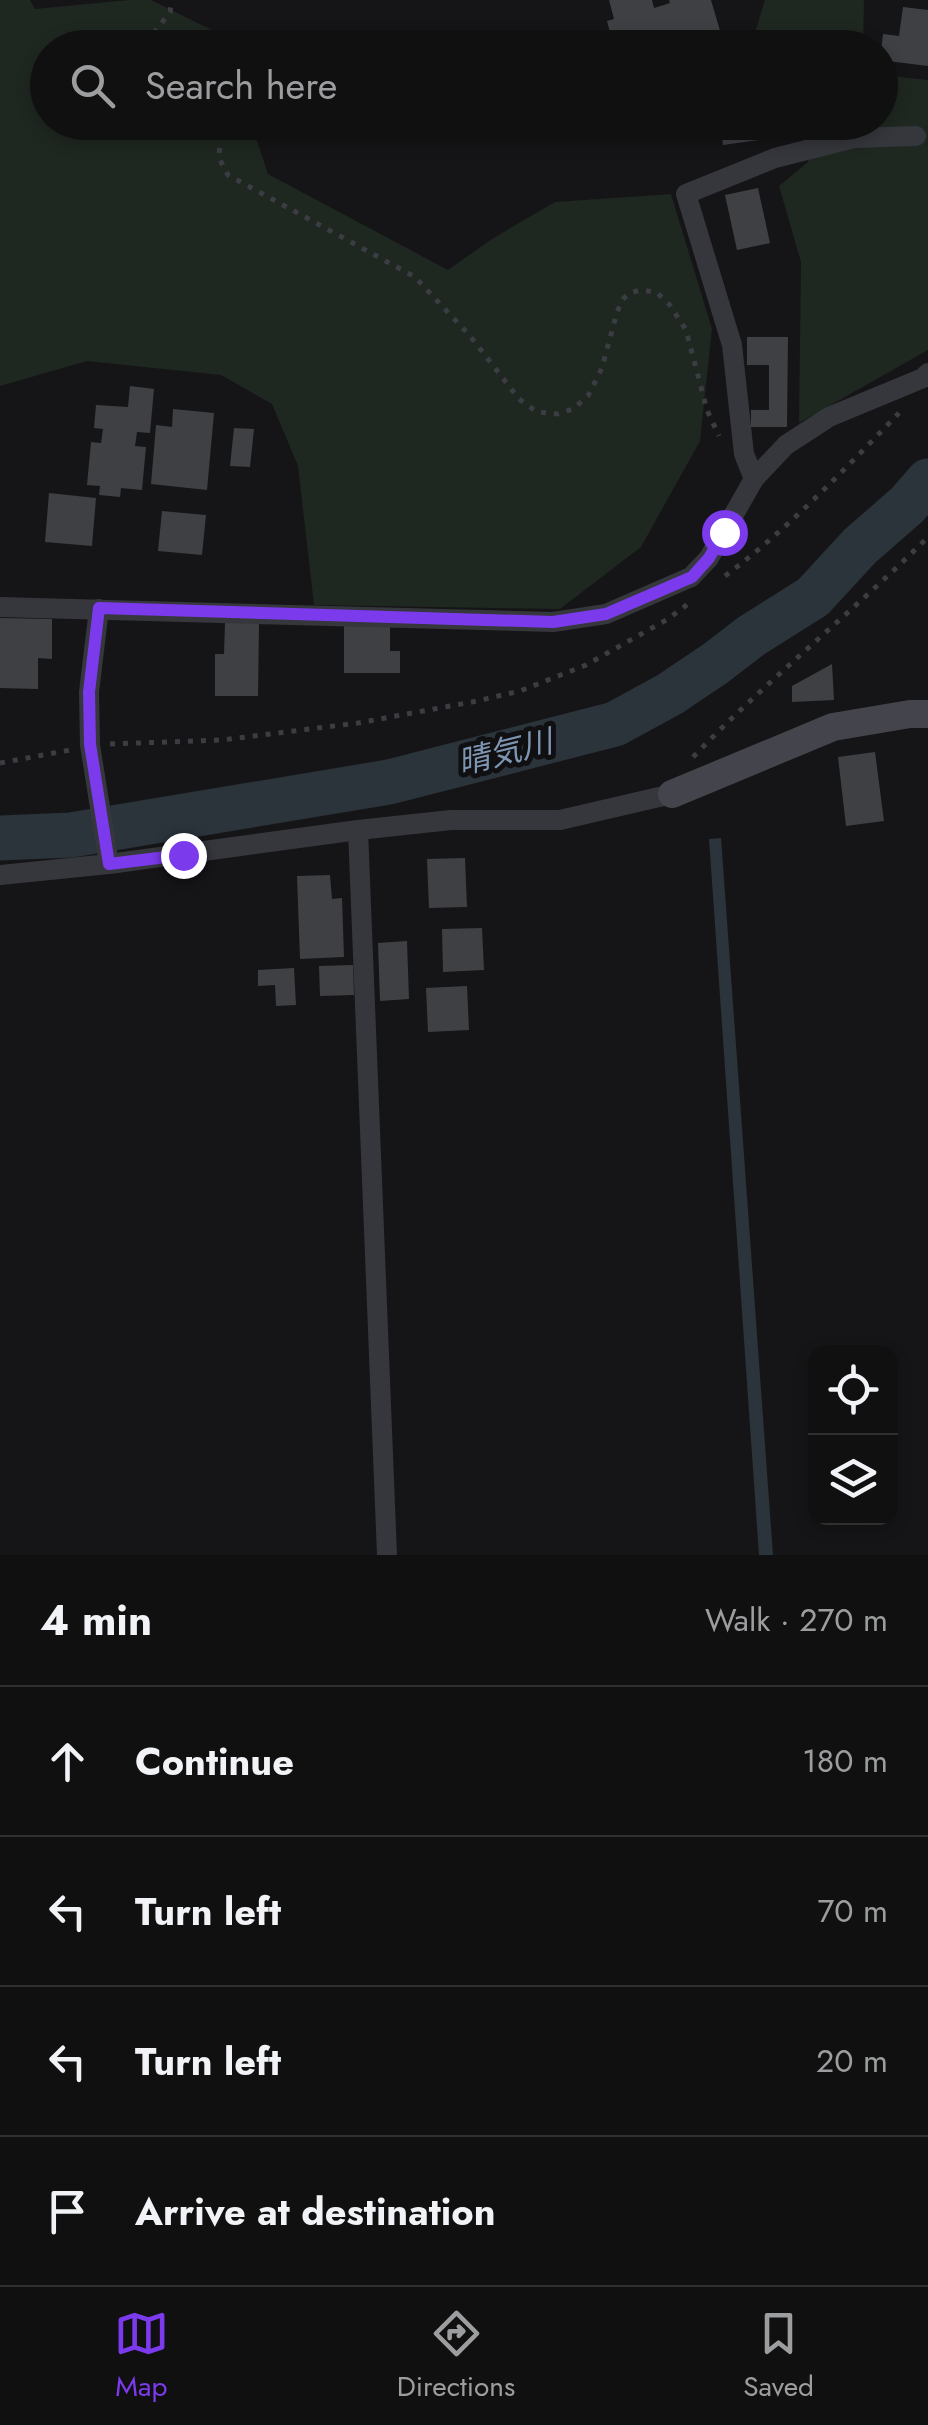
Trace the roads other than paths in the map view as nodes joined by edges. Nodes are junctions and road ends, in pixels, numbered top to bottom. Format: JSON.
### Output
{"nodes":[{"id":1,"x":916,"y":136,"type":"dead end"},
{"id":2,"x":898,"y":137,"type":"edge"},
{"id":3,"x":846,"y":140,"type":"edge"},
{"id":4,"x":928,"y":373,"type":"edge"},
{"id":5,"x":754,"y":479,"type":"junction"},
{"id":6,"x":0,"y":607,"type":"edge"},
{"id":7,"x":99,"y":608,"type":"junction"},
{"id":8,"x":928,"y":714,"type":"edge"},
{"id":9,"x":672,"y":794,"type":"joint"},
{"id":10,"x":358,"y":830,"type":"junction"},
{"id":11,"x":109,"y":864,"type":"junction"},
{"id":12,"x":0,"y":875,"type":"edge"},
{"id":13,"x":386,"y":1555,"type":"edge"}],
"edges":[{"from":1,"to":2,"type":"street"},
{"from":3,"to":5,"type":"street"},
{"from":4,"to":5,"type":"street"},
{"from":5,"to":7,"type":"street"},
{"from":6,"to":7,"type":"street"},
{"from":7,"to":11,"type":"street"},
{"from":8,"to":9,"type":"street"},
{"from":9,"to":10,"type":"street"},
{"from":10,"to":11,"type":"street"},
{"from":10,"to":13,"type":"street"},
{"from":11,"to":12,"type":"street"}]}
